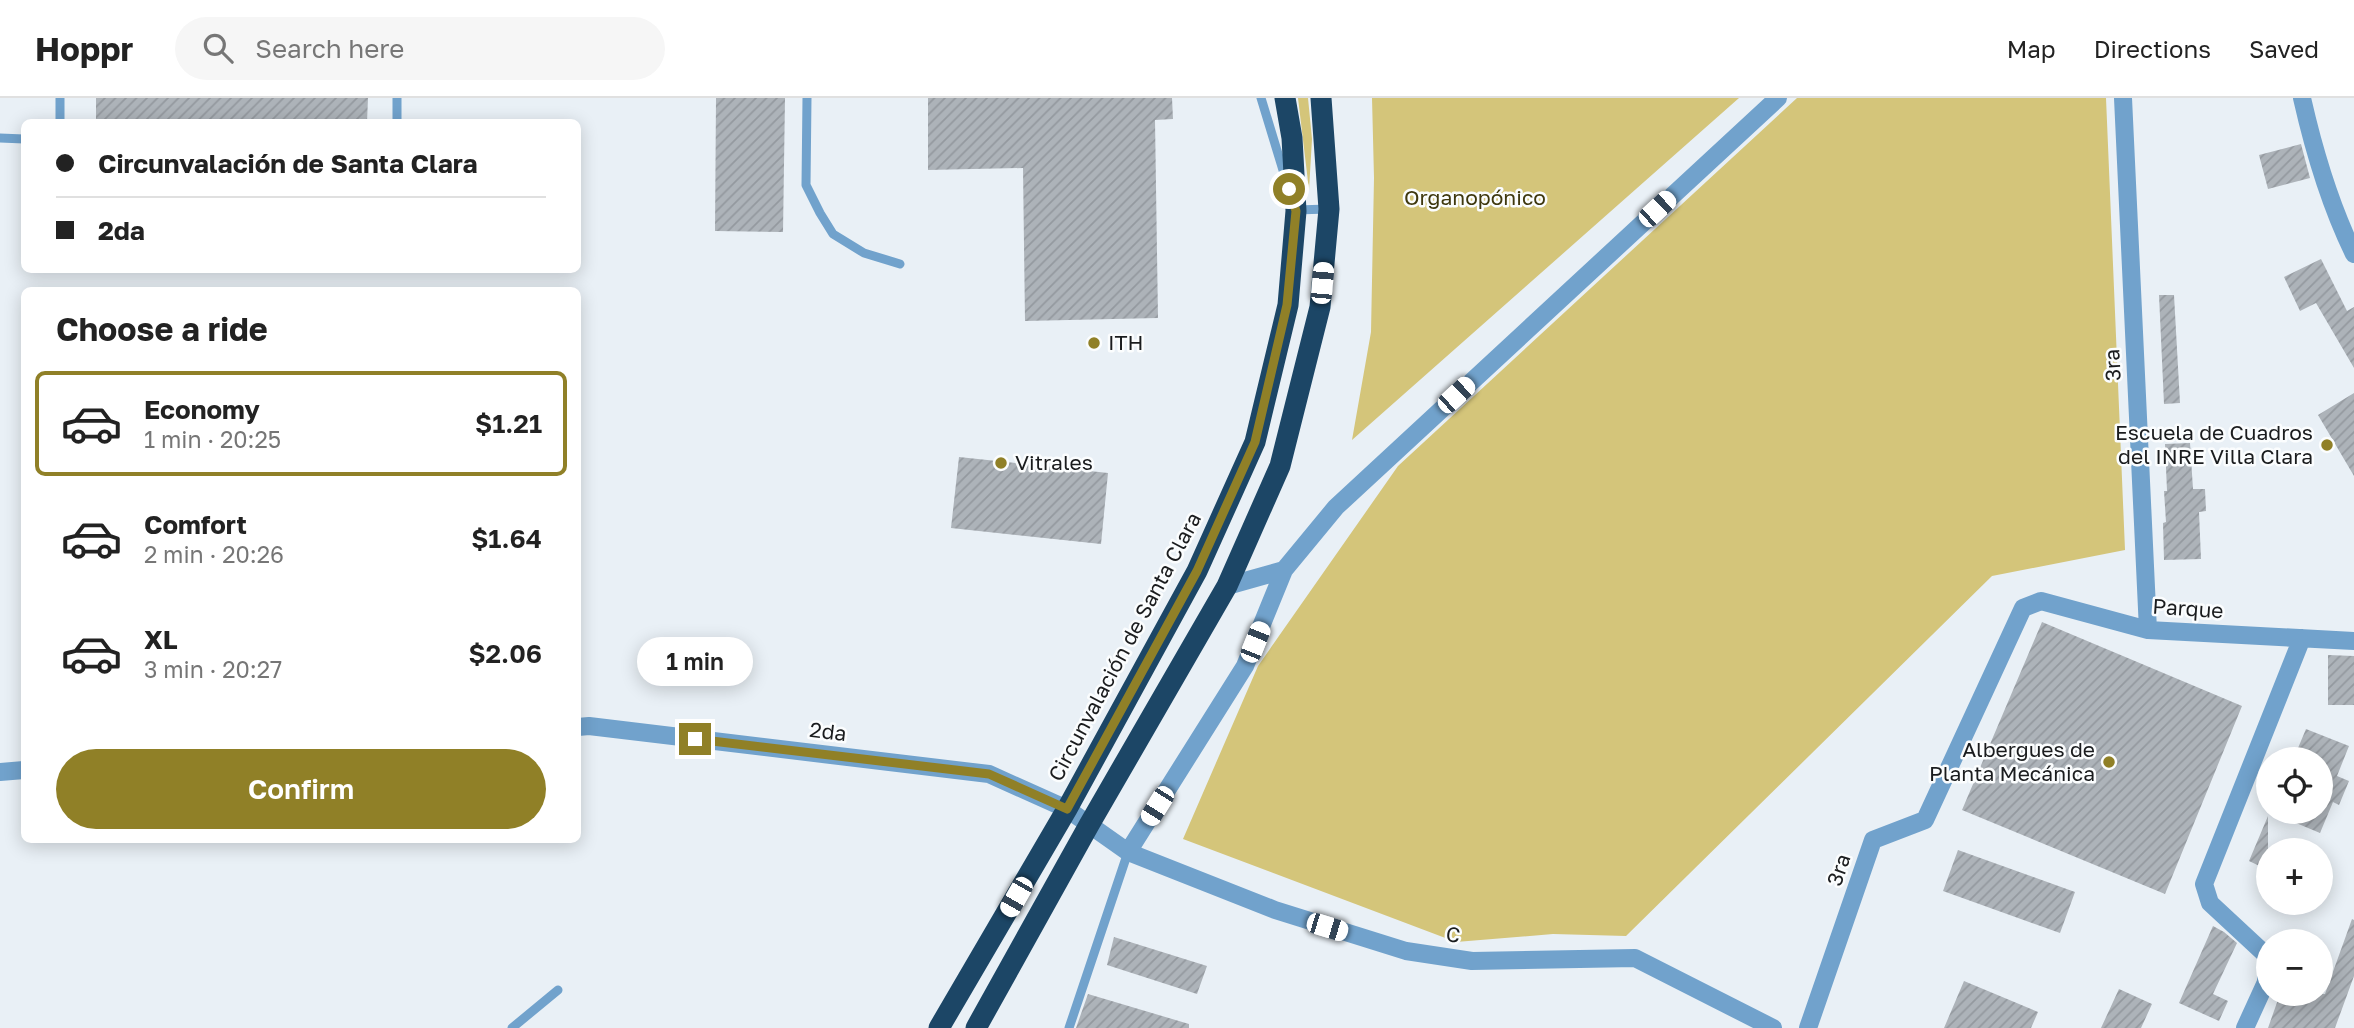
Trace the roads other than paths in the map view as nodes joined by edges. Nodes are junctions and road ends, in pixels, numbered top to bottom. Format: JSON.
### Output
{"nodes":[{"id":1,"x":61,"y":98,"type":"edge"},
{"id":2,"x":397,"y":98,"type":"edge"},
{"id":3,"x":807,"y":98,"type":"edge"},
{"id":4,"x":1262,"y":98,"type":"edge"},
{"id":5,"x":1284,"y":98,"type":"edge"},
{"id":6,"x":1321,"y":98,"type":"edge"},
{"id":7,"x":1778,"y":98,"type":"edge"},
{"id":8,"x":2123,"y":98,"type":"edge"},
{"id":9,"x":2302,"y":98,"type":"edge"},
{"id":10,"x":60,"y":119,"type":"edge"},
{"id":11,"x":397,"y":119,"type":"edge"},
{"id":12,"x":0,"y":138,"type":"edge"},
{"id":13,"x":21,"y":139,"type":"edge"},
{"id":14,"x":1329,"y":209,"type":"junction"},
{"id":15,"x":1296,"y":211,"type":"junction"},
{"id":16,"x":2354,"y":254,"type":"edge"},
{"id":17,"x":900,"y":264,"type":"dead end"},
{"id":18,"x":1284,"y":570,"type":"junction"},
{"id":19,"x":1227,"y":586,"type":"junction"},
{"id":20,"x":2023,"y":608,"type":"joint"},
{"id":21,"x":2148,"y":630,"type":"junction"},
{"id":22,"x":2302,"y":638,"type":"junction"},
{"id":23,"x":2354,"y":641,"type":"edge"},
{"id":24,"x":581,"y":727,"type":"edge"},
{"id":25,"x":21,"y":770,"type":"edge"},
{"id":26,"x":0,"y":772,"type":"edge"},
{"id":27,"x":1067,"y":809,"type":"junction"},
{"id":28,"x":1089,"y":825,"type":"junction"},
{"id":29,"x":1128,"y":852,"type":"junction"},
{"id":30,"x":558,"y":990,"type":"dead end"},
{"id":31,"x":512,"y":1028,"type":"edge"},
{"id":32,"x":939,"y":1028,"type":"edge"},
{"id":33,"x":976,"y":1028,"type":"edge"},
{"id":34,"x":1069,"y":1028,"type":"edge"},
{"id":35,"x":1773,"y":1028,"type":"edge"},
{"id":36,"x":1808,"y":1028,"type":"edge"},
{"id":37,"x":2245,"y":1028,"type":"edge"}],
"edges":[{"from":1,"to":10,"type":"lane"},
{"from":2,"to":11,"type":"lane"},
{"from":3,"to":17,"type":"lane"},
{"from":4,"to":15,"type":"lane"},
{"from":5,"to":15,"type":"highway","name":"Circunvalación de Santa Clara"},
{"from":6,"to":14,"type":"highway"},
{"from":7,"to":18,"type":"street"},
{"from":8,"to":21,"type":"street","name":"3ra"},
{"from":9,"to":16,"type":"street"},
{"from":12,"to":13,"type":"lane"},
{"from":14,"to":15,"type":"lane"},
{"from":14,"to":19,"type":"highway"},
{"from":15,"to":27,"type":"highway","name":"Circunvalación de Santa Clara"},
{"from":18,"to":19,"type":"street"},
{"from":18,"to":29,"type":"street"},
{"from":19,"to":28,"type":"highway"},
{"from":20,"to":21,"type":"street","name":"Parque"},
{"from":20,"to":36,"type":"street","name":"3ra"},
{"from":21,"to":22,"type":"street","name":"Parque"},
{"from":22,"to":23,"type":"street","name":"Parque"},
{"from":22,"to":37,"type":"street"},
{"from":24,"to":27,"type":"street","name":"2da"},
{"from":25,"to":26,"type":"street"},
{"from":27,"to":28,"type":"street","name":"2da"},
{"from":27,"to":32,"type":"highway","name":"Circunvalación de Santa Clara"},
{"from":28,"to":29,"type":"street","name":"C"},
{"from":28,"to":33,"type":"highway"},
{"from":29,"to":34,"type":"lane"},
{"from":29,"to":35,"type":"street","name":"C"},
{"from":30,"to":31,"type":"lane"}]}
